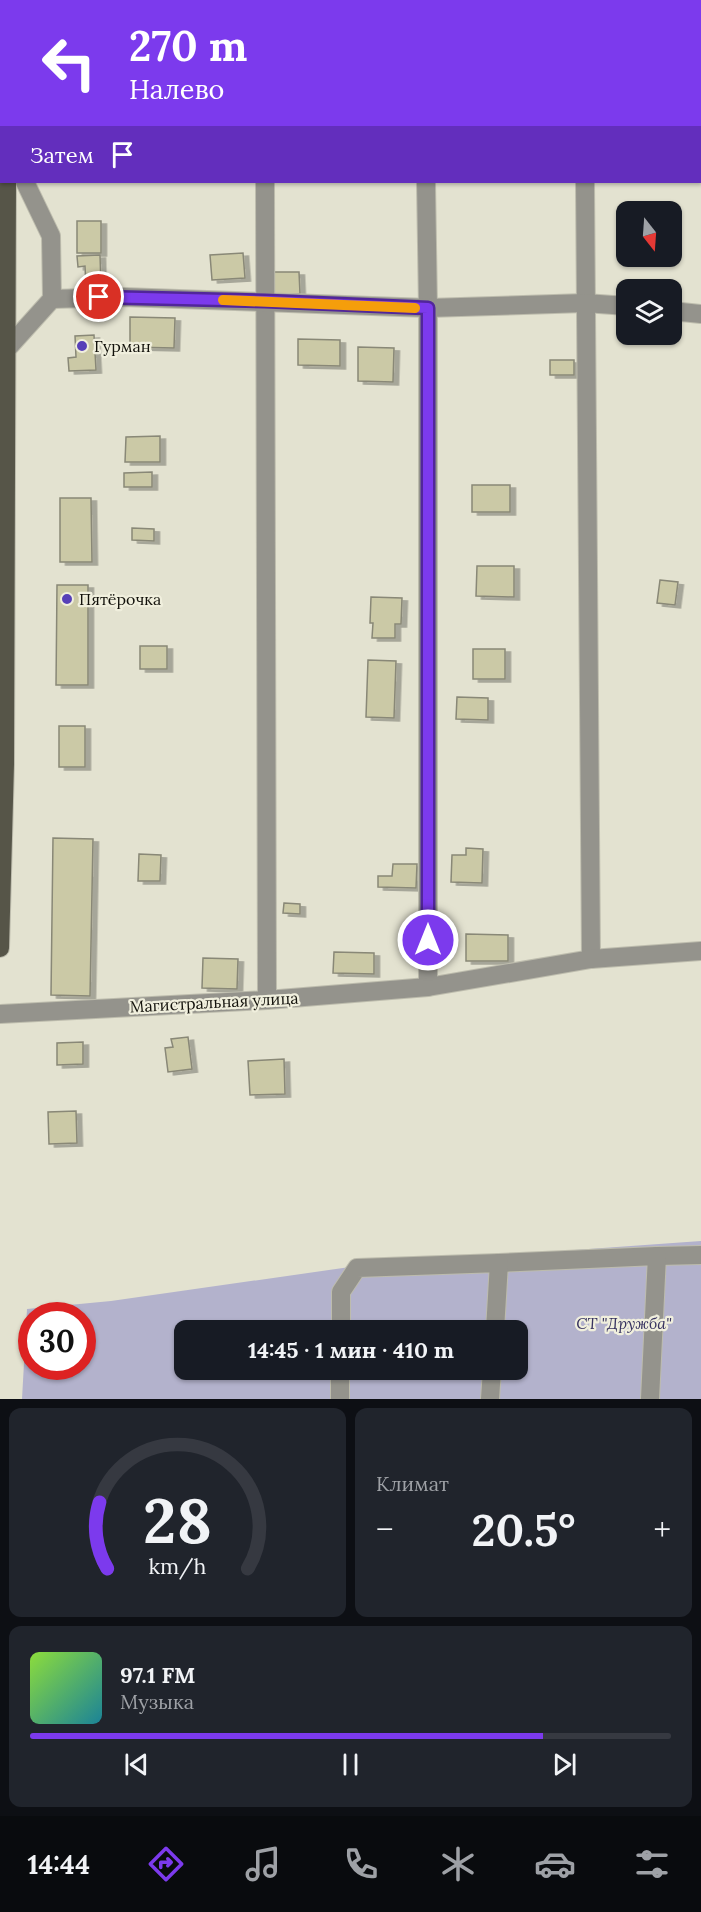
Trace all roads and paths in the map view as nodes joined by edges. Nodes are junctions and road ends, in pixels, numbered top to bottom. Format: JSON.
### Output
{"nodes":[{"id":1,"x":7,"y":183,"type":"edge"},
{"id":2,"x":25,"y":183,"type":"edge"},
{"id":3,"x":266,"y":183,"type":"edge"},
{"id":4,"x":426,"y":183,"type":"edge"},
{"id":5,"x":585,"y":183,"type":"edge"},
{"id":6,"x":52,"y":299,"type":"junction"},
{"id":7,"x":265,"y":301,"type":"junction"},
{"id":8,"x":585,"y":303,"type":"junction"},
{"id":9,"x":616,"y":305,"type":"edge"},
{"id":10,"x":428,"y":308,"type":"junction"},
{"id":11,"x":682,"y":312,"type":"edge"},
{"id":12,"x":701,"y":314,"type":"edge"},
{"id":13,"x":6,"y":350,"type":"junction"},
{"id":14,"x":3,"y":764,"type":"edge"},
{"id":15,"x":0,"y":948,"type":"edge"},
{"id":16,"x":701,"y":951,"type":"edge"},
{"id":17,"x":591,"y":960,"type":"junction"},
{"id":18,"x":428,"y":987,"type":"junction"},
{"id":19,"x":267,"y":1000,"type":"junction"},
{"id":20,"x":0,"y":1014,"type":"edge"},
{"id":21,"x":701,"y":1255,"type":"edge"},
{"id":22,"x":657,"y":1256,"type":"junction"},
{"id":23,"x":499,"y":1263,"type":"junction"},
{"id":24,"x":341,"y":1320,"type":"edge"},
{"id":25,"x":496,"y":1320,"type":"edge"},
{"id":26,"x":340,"y":1380,"type":"edge"},
{"id":27,"x":491,"y":1380,"type":"edge"},
{"id":28,"x":340,"y":1399,"type":"edge"},
{"id":29,"x":490,"y":1399,"type":"edge"},
{"id":30,"x":650,"y":1399,"type":"edge"}],
"edges":[{"from":1,"to":13,"type":"main road"},
{"from":2,"to":6,"type":"street"},
{"from":3,"to":7,"type":"street"},
{"from":4,"to":10,"type":"street"},
{"from":5,"to":8,"type":"street"},
{"from":6,"to":7,"type":"street"},
{"from":6,"to":13,"type":"street"},
{"from":7,"to":10,"type":"street"},
{"from":7,"to":19,"type":"street"},
{"from":8,"to":9,"type":"street"},
{"from":8,"to":10,"type":"street"},
{"from":8,"to":17,"type":"street"},
{"from":10,"to":18,"type":"street"},
{"from":11,"to":12,"type":"street"},
{"from":13,"to":14,"type":"main road"},
{"from":14,"to":15,"type":"main road"},
{"from":16,"to":17,"type":"street","name":"Магистральная улица"},
{"from":17,"to":18,"type":"street","name":"Магистральная улица"},
{"from":18,"to":19,"type":"street","name":"Магистральная улица"},
{"from":19,"to":20,"type":"street","name":"Магистральная улица"},
{"from":21,"to":22,"type":"street"},
{"from":22,"to":23,"type":"street"},
{"from":22,"to":30,"type":"street"},
{"from":23,"to":24,"type":"street"},
{"from":23,"to":25,"type":"street"},
{"from":26,"to":28,"type":"street"},
{"from":27,"to":29,"type":"street"}]}
